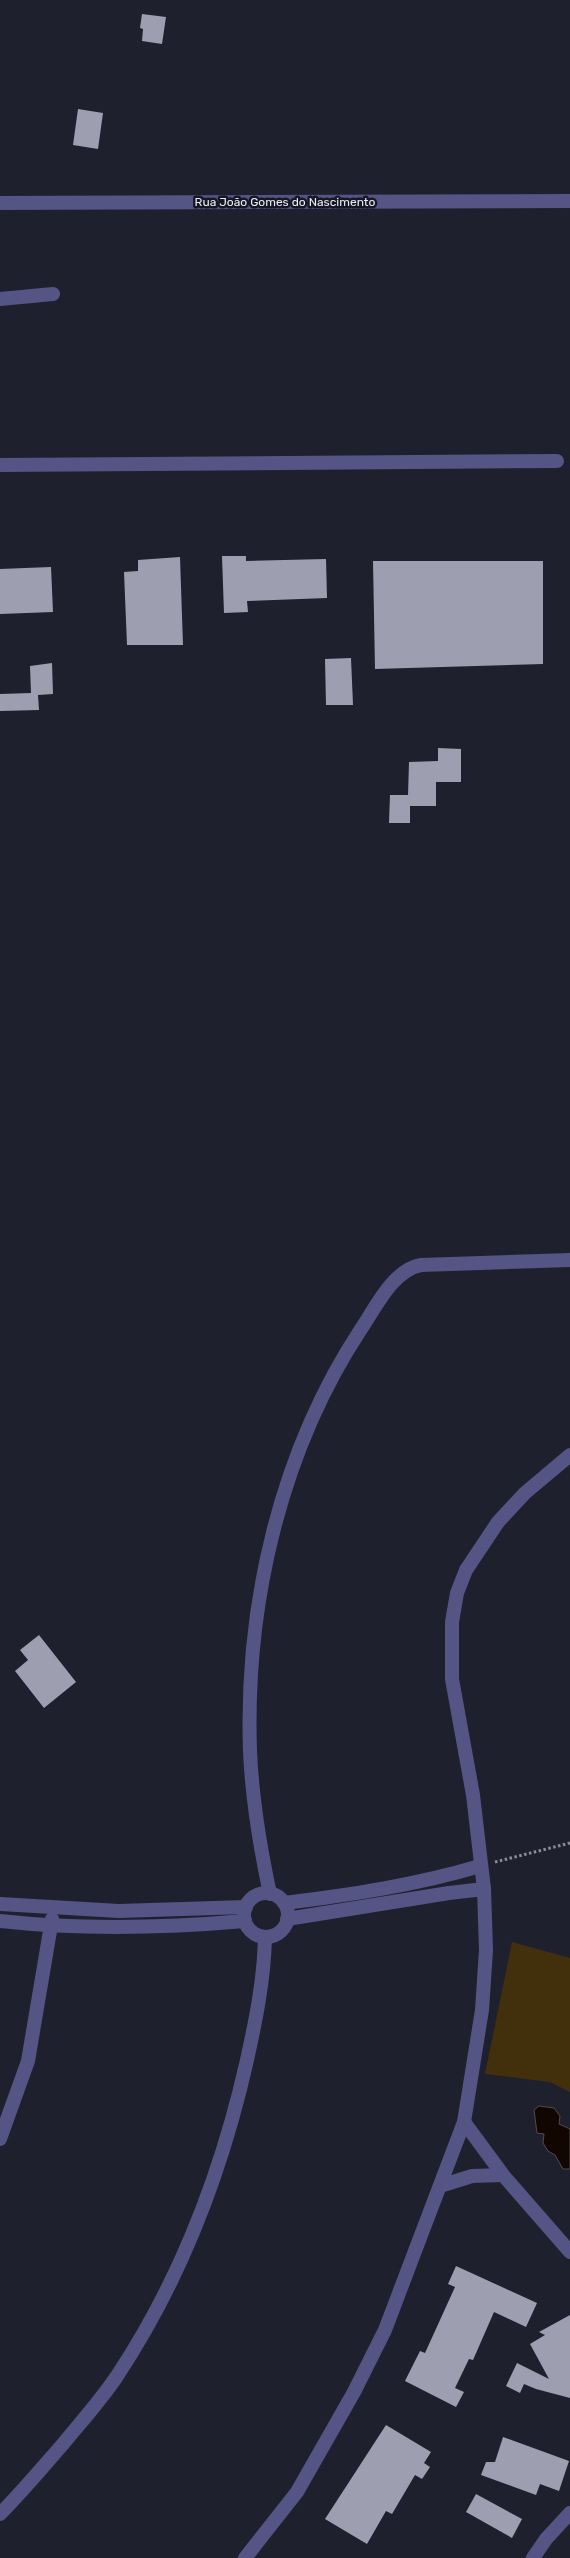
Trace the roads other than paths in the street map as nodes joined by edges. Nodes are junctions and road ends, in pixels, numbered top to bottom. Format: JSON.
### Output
{"nodes":[{"id":1,"x":570,"y":201,"type":"edge"},
{"id":2,"x":0,"y":203,"type":"edge"},
{"id":3,"x":53,"y":294,"type":"dead end"},
{"id":4,"x":0,"y":299,"type":"edge"},
{"id":5,"x":557,"y":461,"type":"dead end"},
{"id":6,"x":0,"y":466,"type":"edge"},
{"id":7,"x":570,"y":1260,"type":"edge"},
{"id":8,"x":570,"y":1455,"type":"edge"},
{"id":9,"x":480,"y":1866,"type":"junction"},
{"id":10,"x":484,"y":1890,"type":"junction"},
{"id":11,"x":270,"y":1894,"type":"junction"},
{"id":12,"x":0,"y":1903,"type":"edge"},
{"id":13,"x":284,"y":1903,"type":"junction"},
{"id":14,"x":54,"y":1909,"type":"junction"},
{"id":15,"x":245,"y":1914,"type":"junction"},
{"id":16,"x":287,"y":1918,"type":"junction"},
{"id":17,"x":0,"y":1921,"type":"edge"},
{"id":18,"x":51,"y":1927,"type":"junction"},
{"id":19,"x":265,"y":1937,"type":"junction"},
{"id":20,"x":464,"y":2122,"type":"junction"},
{"id":21,"x":0,"y":2139,"type":"edge"},
{"id":22,"x":503,"y":2175,"type":"junction"},
{"id":23,"x":440,"y":2186,"type":"junction"},
{"id":24,"x":570,"y":2252,"type":"edge"},
{"id":25,"x":570,"y":2513,"type":"edge"},
{"id":26,"x":0,"y":2514,"type":"edge"},
{"id":27,"x":245,"y":2558,"type":"edge"},
{"id":28,"x":532,"y":2558,"type":"edge"}],
"edges":[{"from":1,"to":2,"type":"street","name":"Rua João Gomes do Nascimento"},
{"from":3,"to":4,"type":"street"},
{"from":5,"to":6,"type":"street"},
{"from":7,"to":11,"type":"street"},
{"from":8,"to":9,"type":"street"},
{"from":9,"to":10,"type":"street"},
{"from":9,"to":13,"type":"street"},
{"from":10,"to":16,"type":"street"},
{"from":10,"to":20,"type":"street"},
{"from":11,"to":13,"type":"street"},
{"from":11,"to":15,"type":"street"},
{"from":12,"to":14,"type":"street"},
{"from":13,"to":16,"type":"street"},
{"from":14,"to":15,"type":"street"},
{"from":14,"to":18,"type":"street"},
{"from":15,"to":18,"type":"street"},
{"from":15,"to":19,"type":"street"},
{"from":16,"to":19,"type":"street"},
{"from":17,"to":18,"type":"street"},
{"from":18,"to":21,"type":"street"},
{"from":19,"to":26,"type":"street"},
{"from":20,"to":22,"type":"street"},
{"from":20,"to":23,"type":"street"},
{"from":22,"to":23,"type":"street"},
{"from":22,"to":24,"type":"street"},
{"from":23,"to":27,"type":"street"},
{"from":25,"to":28,"type":"street"}]}
